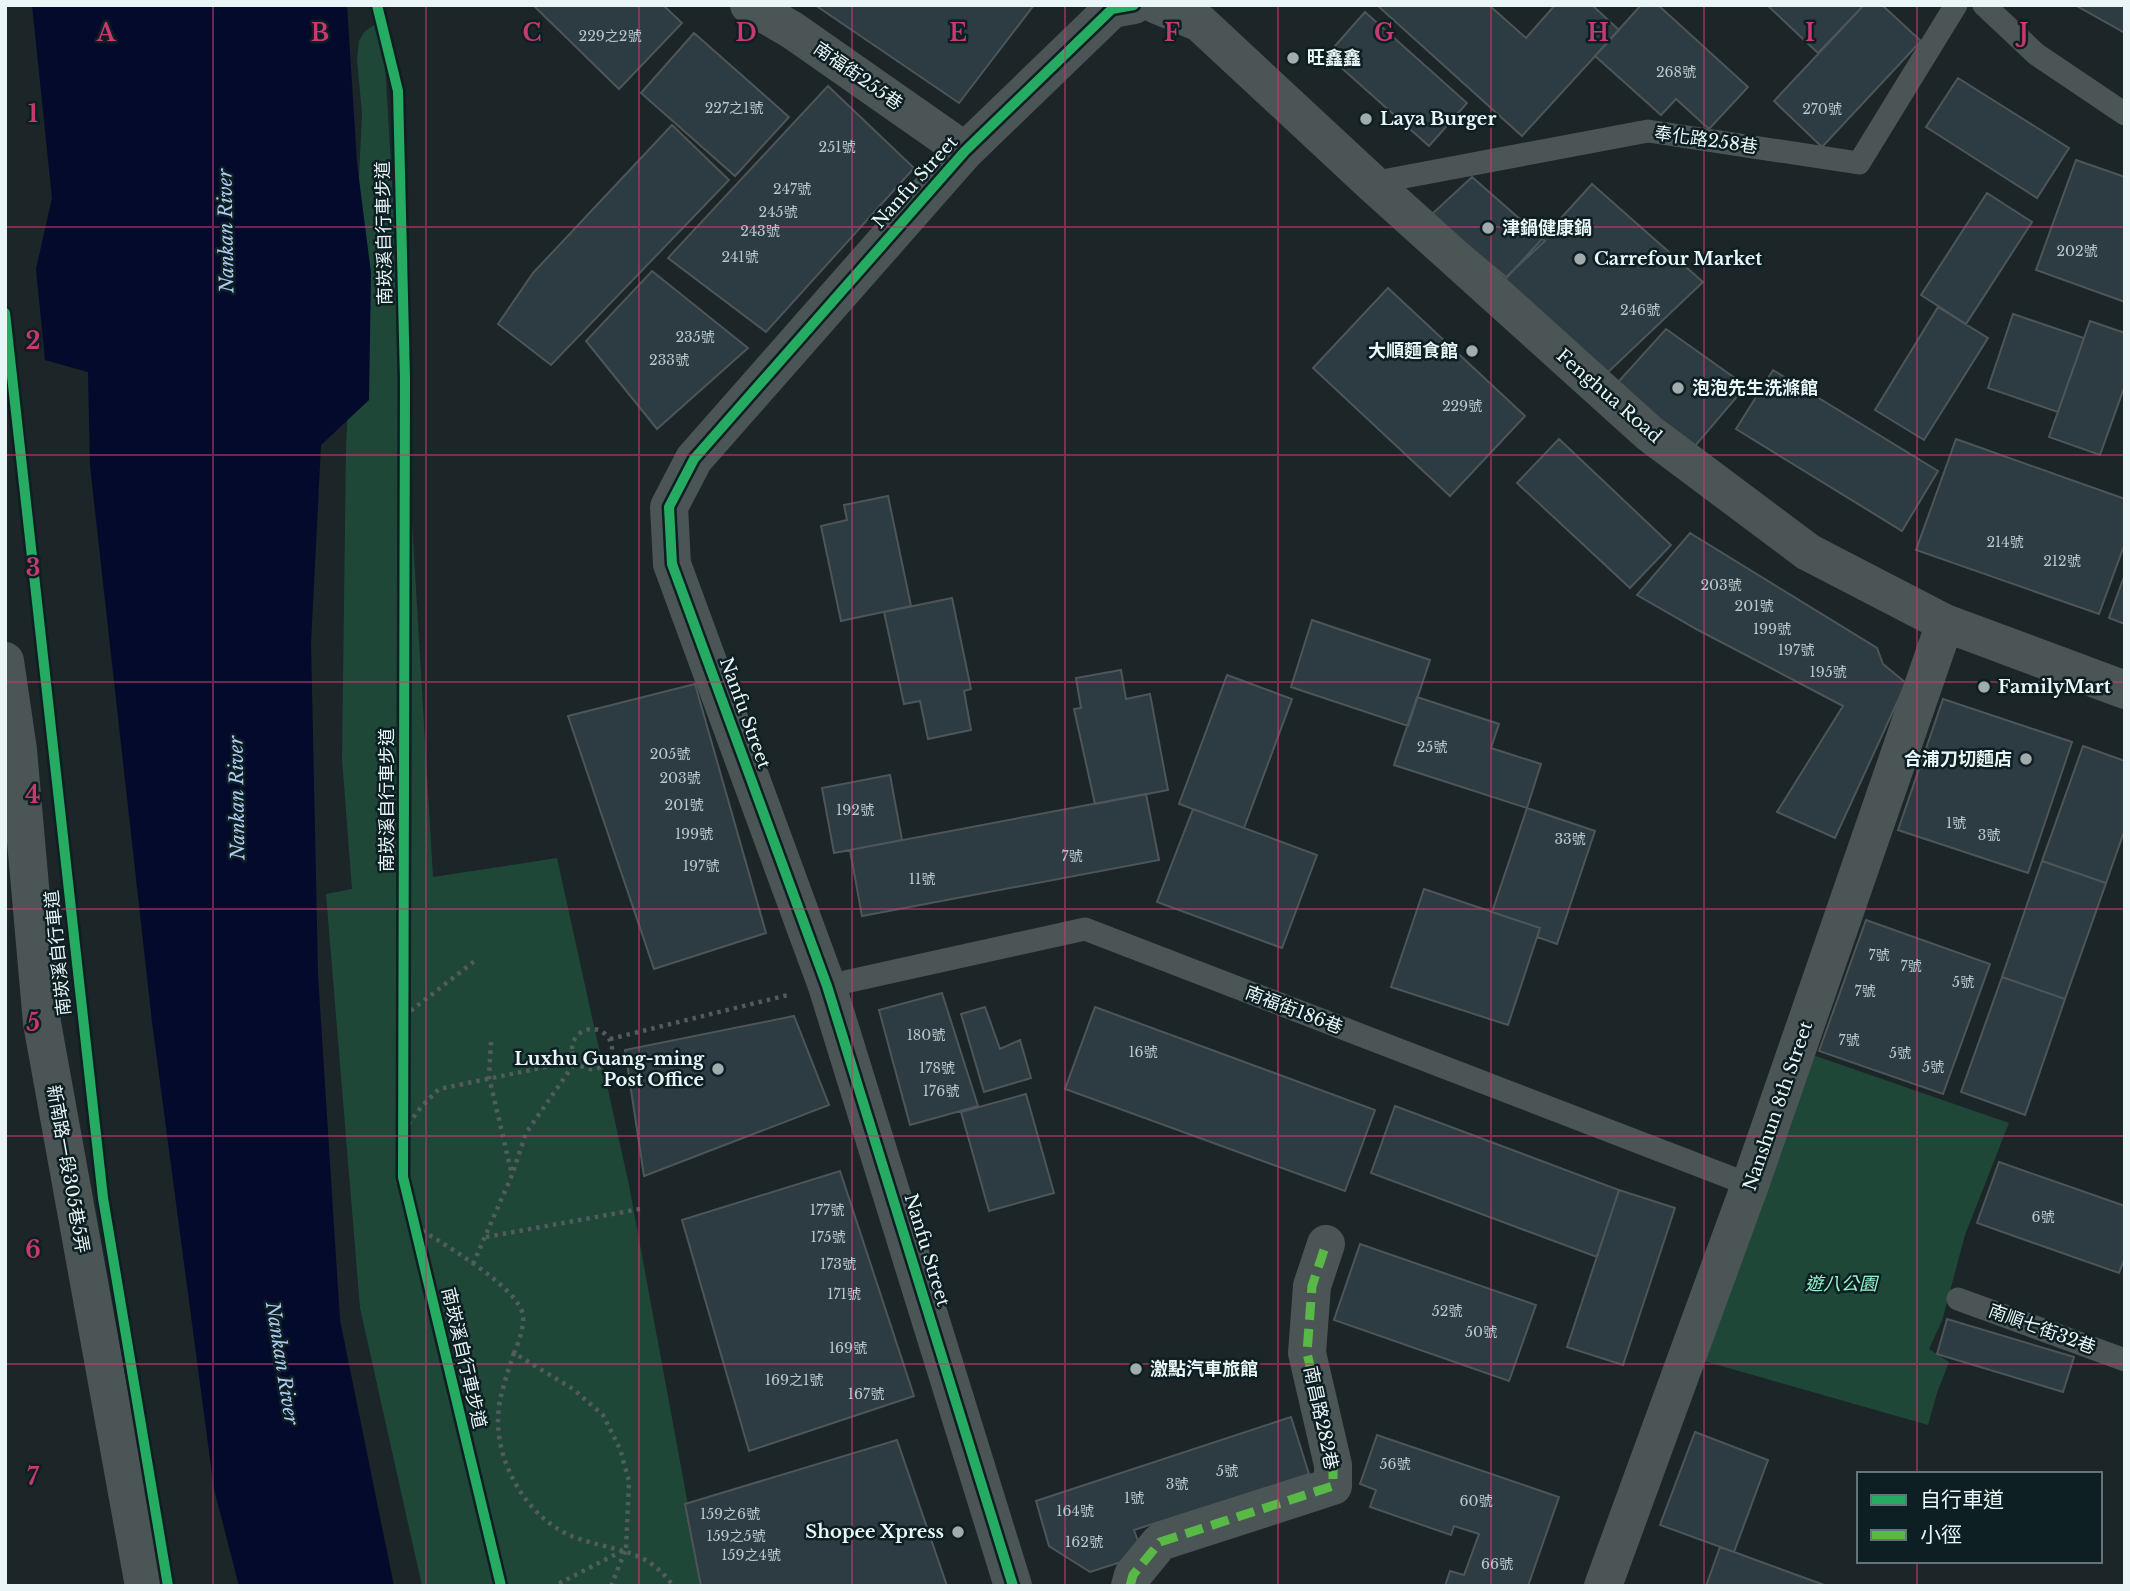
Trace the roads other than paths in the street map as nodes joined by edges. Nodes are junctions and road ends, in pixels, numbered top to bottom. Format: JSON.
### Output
{"nodes":[{"id":1,"x":749,"y":5,"type":"edge"},
{"id":2,"x":1134,"y":5,"type":"edge"},
{"id":3,"x":1157,"y":5,"type":"edge"},
{"id":4,"x":1956,"y":5,"type":"edge"},
{"id":5,"x":1984,"y":5,"type":"edge"},
{"id":6,"x":2125,"y":114,"type":"edge"},
{"id":7,"x":965,"y":151,"type":"junction"},
{"id":8,"x":1372,"y":184,"type":"junction"},
{"id":9,"x":1945,"y":623,"type":"junction"},
{"id":10,"x":5,"y":661,"type":"edge"},
{"id":11,"x":2125,"y":690,"type":"edge"},
{"id":12,"x":12,"y":751,"type":"edge"},
{"id":13,"x":827,"y":986,"type":"junction"},
{"id":14,"x":1750,"y":1185,"type":"junction"},
{"id":15,"x":1326,"y":1244,"type":"dead end"},
{"id":16,"x":1958,"y":1299,"type":"dead end"},
{"id":17,"x":2125,"y":1360,"type":"edge"},
{"id":18,"x":144,"y":1586,"type":"edge"},
{"id":19,"x":1013,"y":1586,"type":"edge"},
{"id":20,"x":1130,"y":1586,"type":"edge"},
{"id":21,"x":1603,"y":1586,"type":"edge"}],
"edges":[{"from":1,"to":7,"type":"street","name":"南福街255巷"},
{"from":2,"to":7,"type":"street","name":"Nanfu Street"},
{"from":3,"to":8,"type":"street","name":"Fenghua Road"},
{"from":4,"to":8,"type":"lane","name":"奉化路258巷"},
{"from":5,"to":6,"type":"lane"},
{"from":7,"to":13,"type":"street","name":"Nanfu Street"},
{"from":8,"to":9,"type":"street","name":"Fenghua Road"},
{"from":9,"to":11,"type":"street","name":"Fenghua Road"},
{"from":9,"to":14,"type":"street","name":"Nanshun 8th Street"},
{"from":10,"to":12,"type":"street","name":"新南路一段305巷5弄"},
{"from":12,"to":18,"type":"street","name":"新南路一段305巷5弄"},
{"from":13,"to":14,"type":"lane","name":"南福街186巷"},
{"from":13,"to":19,"type":"street","name":"Nanfu Street"},
{"from":14,"to":21,"type":"street","name":"Nanshun 8th Street"},
{"from":15,"to":20,"type":"street","name":"南昌路282巷"},
{"from":16,"to":17,"type":"lane","name":"南順七街32巷"}]}
